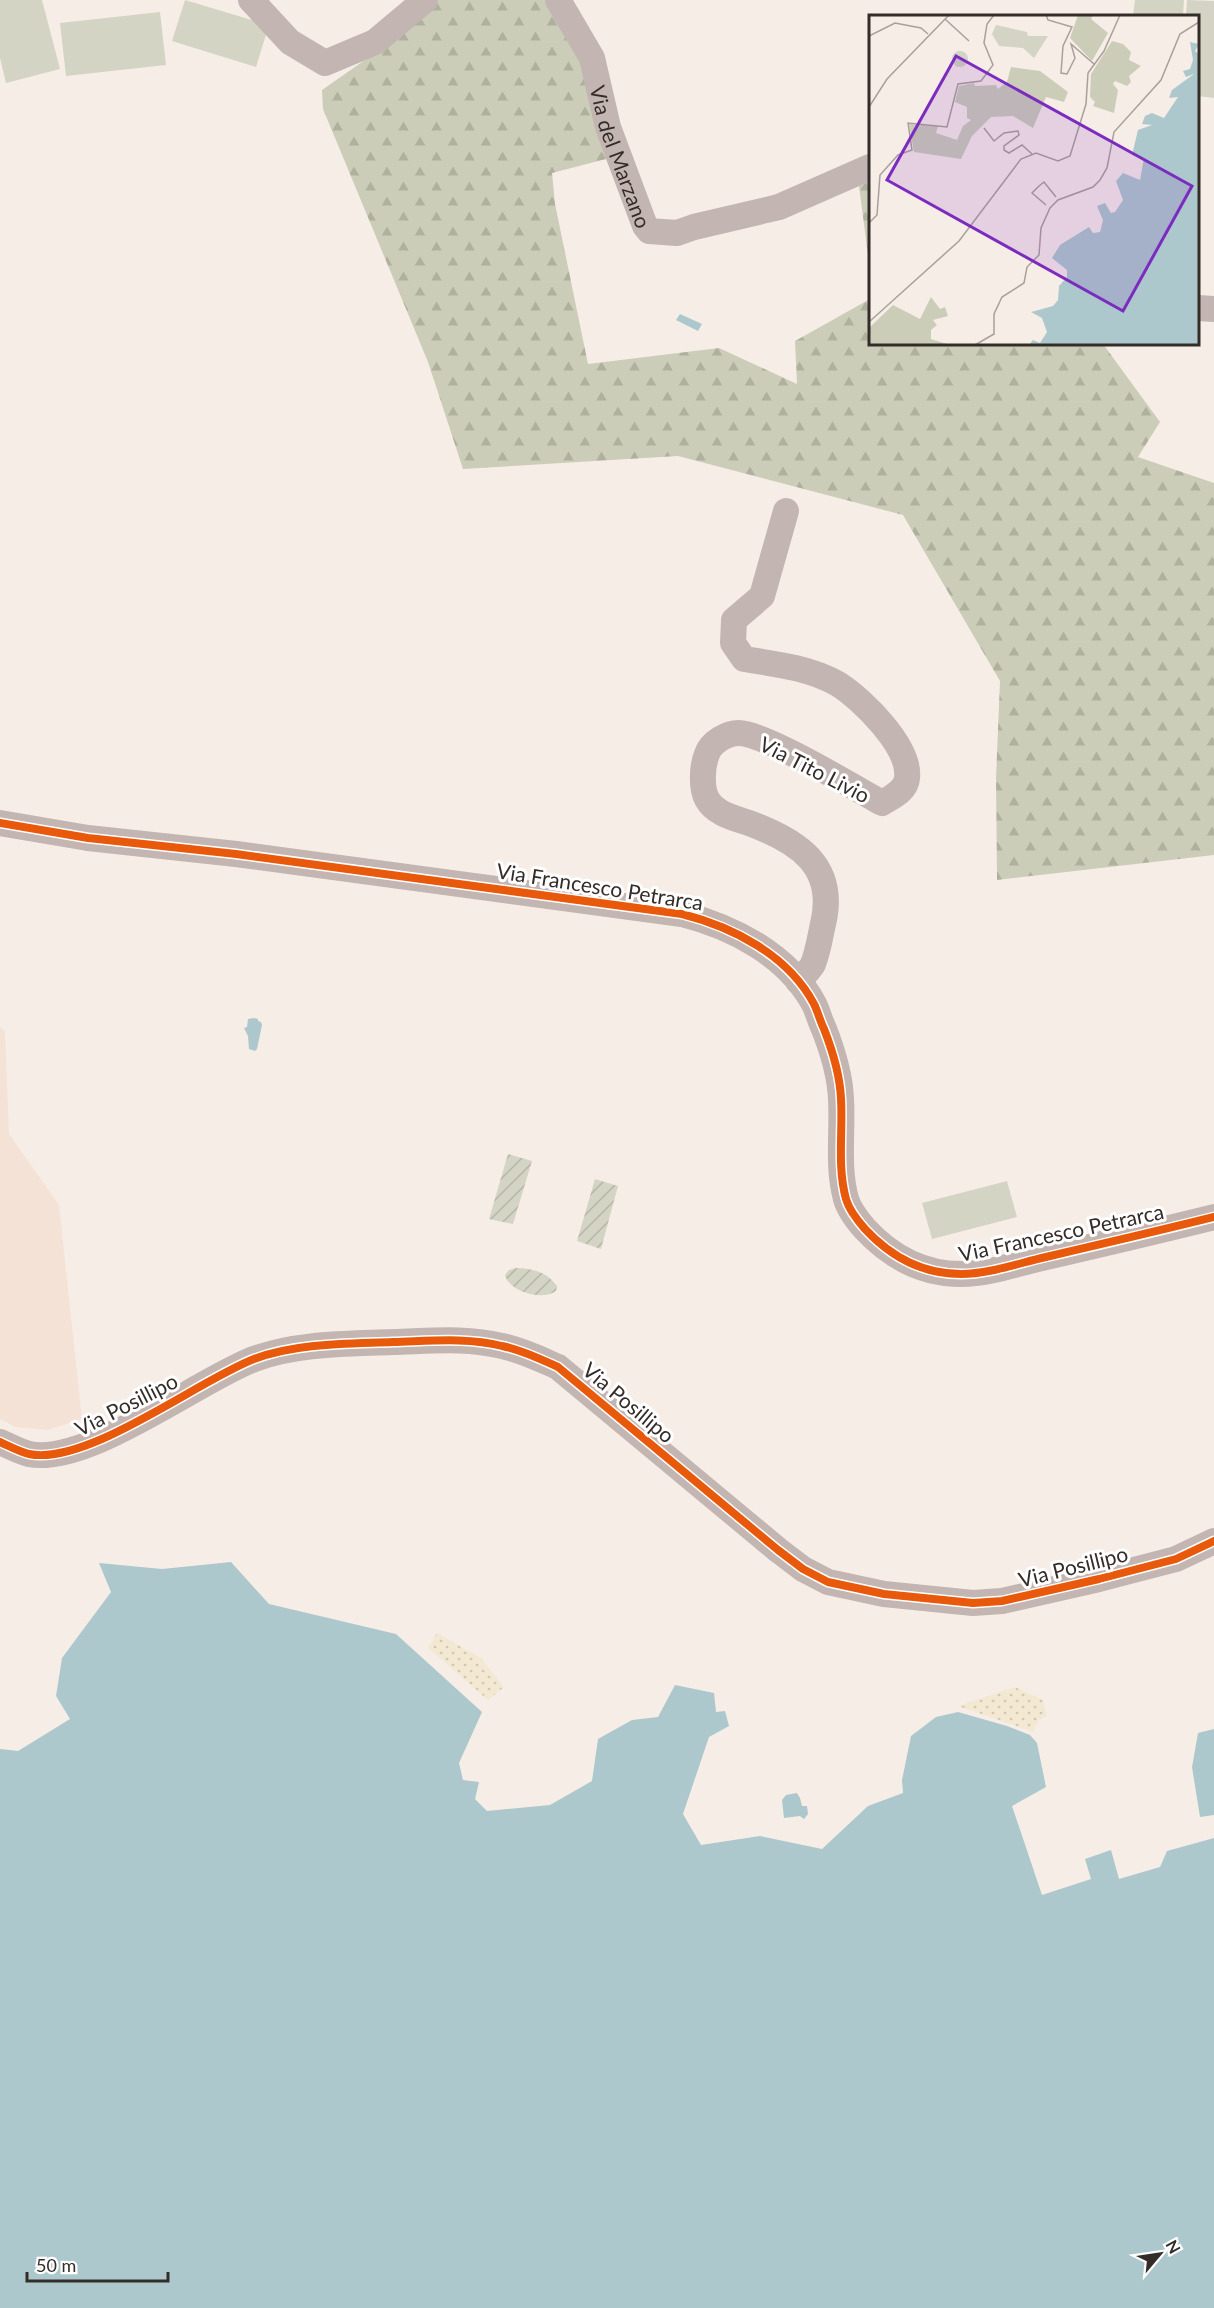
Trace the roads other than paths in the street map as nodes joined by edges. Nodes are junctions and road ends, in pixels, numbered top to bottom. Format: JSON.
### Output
{"nodes":[{"id":1,"x":251,"y":0,"type":"edge"},
{"id":2,"x":425,"y":0,"type":"edge"},
{"id":3,"x":558,"y":0,"type":"edge"},
{"id":4,"x":869,"y":167,"type":"edge"},
{"id":5,"x":1199,"y":308,"type":"edge"},
{"id":6,"x":1214,"y":309,"type":"edge"},
{"id":7,"x":786,"y":511,"type":"dead end"},
{"id":8,"x":0,"y":823,"type":"edge"},
{"id":9,"x":798,"y":981,"type":"junction"},
{"id":10,"x":1214,"y":1217,"type":"edge"},
{"id":11,"x":0,"y":1442,"type":"edge"},
{"id":12,"x":1214,"y":1541,"type":"edge"}],
"edges":[{"from":1,"to":2,"type":"street"},
{"from":3,"to":4,"type":"street","name":"Via del Marzano"},
{"from":5,"to":6,"type":"street"},
{"from":7,"to":9,"type":"street","name":"Via Tito Livio"},
{"from":8,"to":9,"type":"street","name":"Via Francesco Petrarca"},
{"from":9,"to":10,"type":"street","name":"Via Francesco Petrarca"},
{"from":11,"to":12,"type":"street","name":"Via Posillipo"}]}
